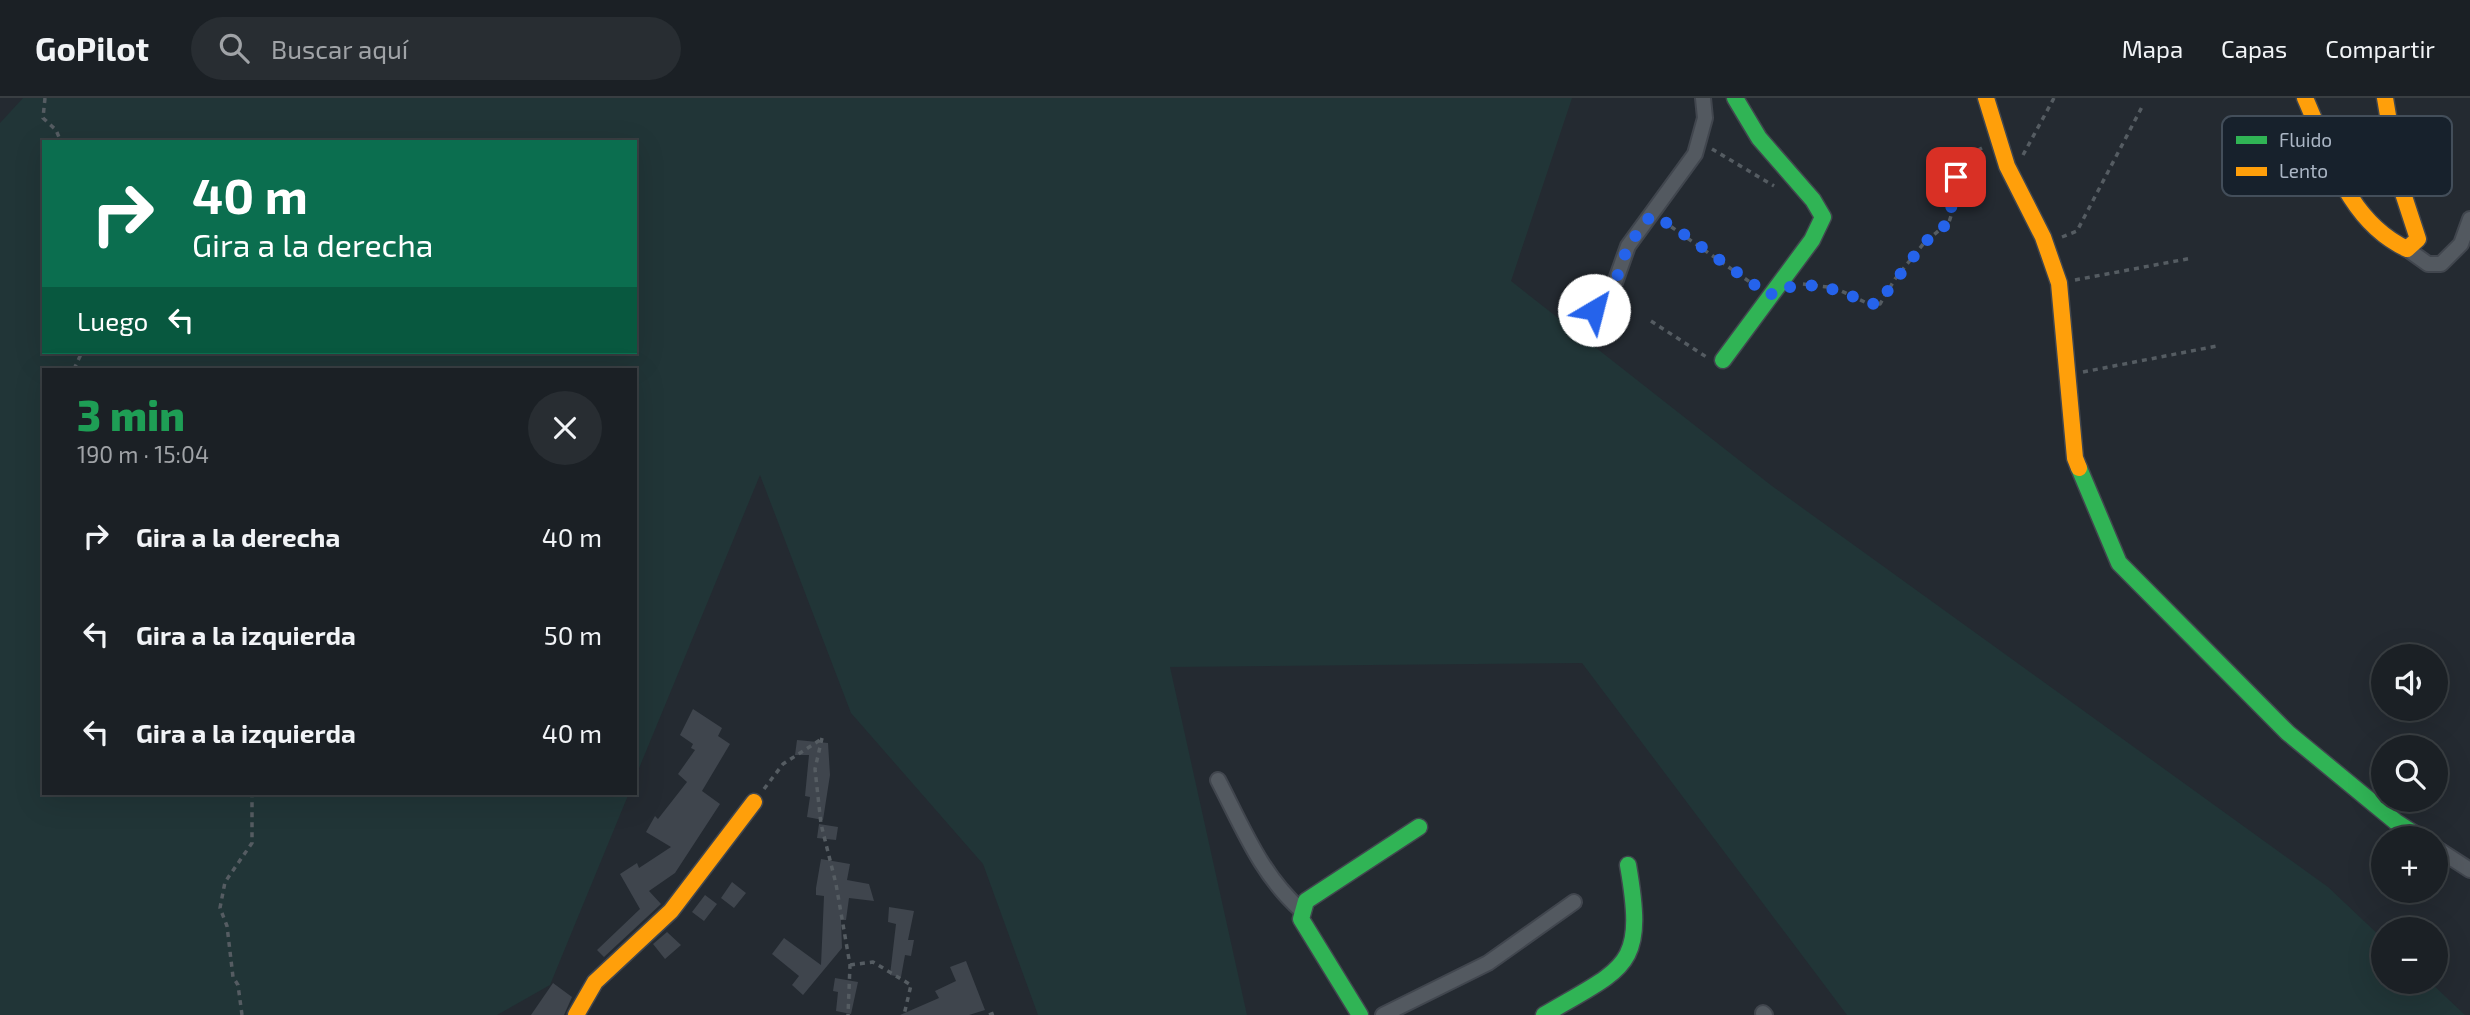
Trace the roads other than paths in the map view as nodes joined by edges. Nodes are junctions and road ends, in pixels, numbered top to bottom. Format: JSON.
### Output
{"nodes":[{"id":1,"x":1703,"y":98,"type":"edge"},
{"id":2,"x":1735,"y":98,"type":"edge"},
{"id":3,"x":1986,"y":98,"type":"edge"},
{"id":4,"x":2305,"y":98,"type":"edge"},
{"id":5,"x":2385,"y":98,"type":"edge"},
{"id":6,"x":2313,"y":116,"type":"edge"},
{"id":7,"x":2388,"y":116,"type":"edge"},
{"id":8,"x":2350,"y":196,"type":"edge"},
{"id":9,"x":2404,"y":196,"type":"edge"},
{"id":10,"x":2470,"y":219,"type":"edge"},
{"id":11,"x":2407,"y":249,"type":"junction"},
{"id":12,"x":1594,"y":310,"type":"dead end"},
{"id":13,"x":1723,"y":360,"type":"road end"},
{"id":14,"x":1217,"y":780,"type":"dead end"},
{"id":15,"x":754,"y":802,"type":"road end"},
{"id":16,"x":2402,"y":826,"type":"edge"},
{"id":17,"x":1419,"y":827,"type":"dead end"},
{"id":18,"x":2448,"y":856,"type":"edge"},
{"id":19,"x":1628,"y":865,"type":"dead end"},
{"id":20,"x":2470,"y":870,"type":"edge"},
{"id":21,"x":1574,"y":902,"type":"dead end"},
{"id":22,"x":1301,"y":910,"type":"junction"},
{"id":23,"x":576,"y":1015,"type":"edge"},
{"id":24,"x":1360,"y":1015,"type":"edge"},
{"id":25,"x":1383,"y":1015,"type":"edge"},
{"id":26,"x":1544,"y":1015,"type":"edge"}],
"edges":[{"from":1,"to":12,"type":"street"},
{"from":2,"to":13,"type":"street"},
{"from":3,"to":16,"type":"street"},
{"from":4,"to":6,"type":"street"},
{"from":5,"to":7,"type":"street"},
{"from":8,"to":11,"type":"street"},
{"from":9,"to":11,"type":"street"},
{"from":10,"to":11,"type":"street"},
{"from":14,"to":22,"type":"street"},
{"from":15,"to":23,"type":"street"},
{"from":17,"to":22,"type":"street"},
{"from":18,"to":20,"type":"street"},
{"from":19,"to":26,"type":"street"},
{"from":21,"to":25,"type":"street"},
{"from":22,"to":24,"type":"street"}]}
